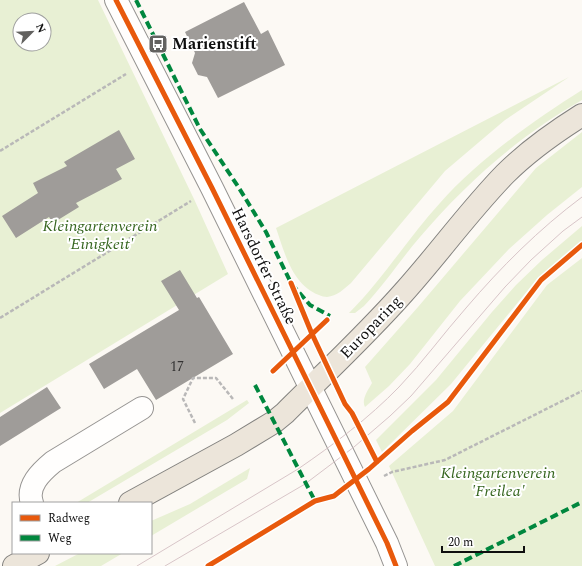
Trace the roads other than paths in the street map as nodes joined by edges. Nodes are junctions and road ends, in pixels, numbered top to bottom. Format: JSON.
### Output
{"nodes":[{"id":1,"x":116,"y":0,"type":"edge"},
{"id":2,"x":582,"y":115,"type":"edge"},
{"id":3,"x":311,"y":388,"type":"junction"},
{"id":4,"x":142,"y":408,"type":"dead end"},
{"id":5,"x":32,"y":502,"type":"edge"},
{"id":6,"x":132,"y":502,"type":"edge"},
{"id":7,"x":36,"y":554,"type":"edge"},
{"id":8,"x":14,"y":566,"type":"edge"},
{"id":9,"x":396,"y":566,"type":"edge"}],
"edges":[{"from":1,"to":3,"type":"street","name":"Harsdorfer Straße"},
{"from":2,"to":3,"type":"main road","name":"Europaring"},
{"from":3,"to":6,"type":"main road","name":"Europaring"},
{"from":3,"to":9,"type":"street","name":"Harsdorfer Straße"},
{"from":4,"to":5,"type":"street"},
{"from":7,"to":8,"type":"main road"}]}
